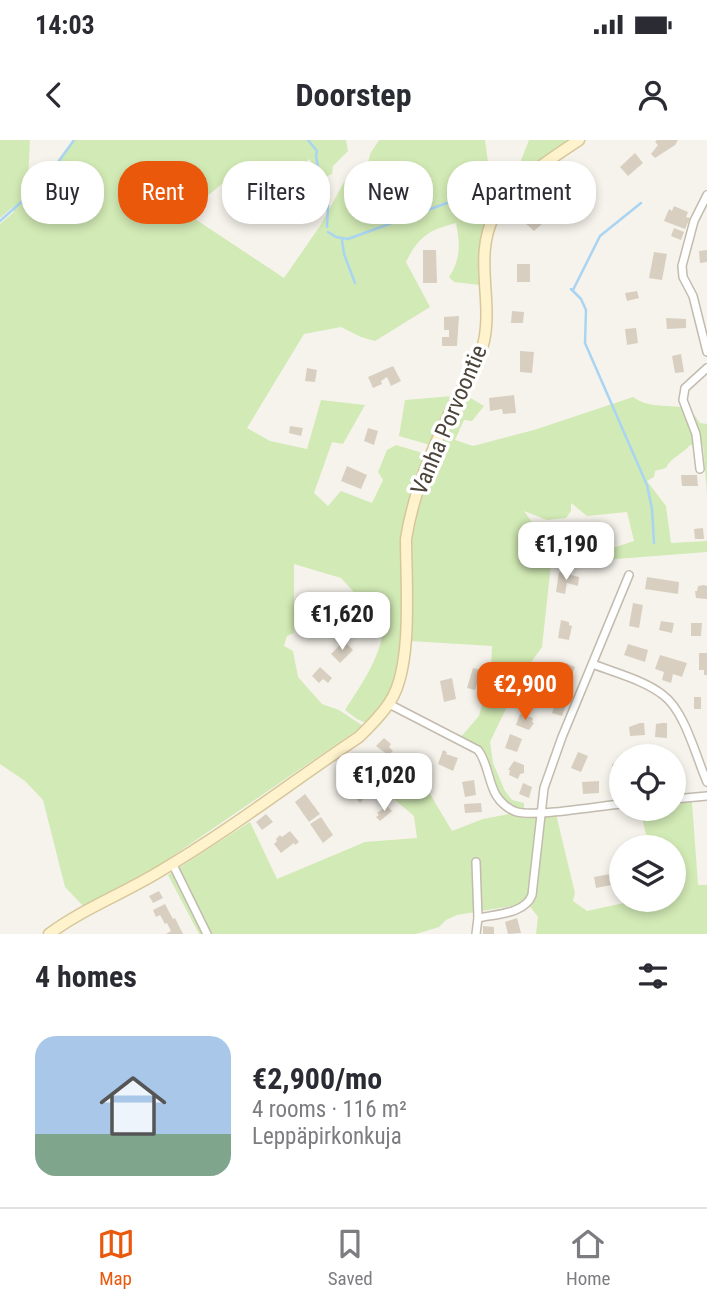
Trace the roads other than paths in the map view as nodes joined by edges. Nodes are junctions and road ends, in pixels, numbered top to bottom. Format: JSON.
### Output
{"nodes":[{"id":1,"x":579,"y":140,"type":"edge"},
{"id":2,"x":707,"y":195,"type":"edge"},
{"id":3,"x":707,"y":352,"type":"edge"},
{"id":4,"x":707,"y":368,"type":"edge"},
{"id":5,"x":700,"y":470,"type":"dead end"},
{"id":6,"x":629,"y":575,"type":"dead end"},
{"id":7,"x":593,"y":664,"type":"junction"},
{"id":8,"x":389,"y":704,"type":"junction"},
{"id":9,"x":707,"y":782,"type":"edge"},
{"id":10,"x":707,"y":796,"type":"edge"},
{"id":11,"x":686,"y":798,"type":"edge"},
{"id":12,"x":609,"y":805,"type":"edge"},
{"id":13,"x":543,"y":812,"type":"junction"},
{"id":14,"x":476,"y":862,"type":"dead end"},
{"id":15,"x":172,"y":863,"type":"junction"},
{"id":16,"x":478,"y":918,"type":"junction"},
{"id":17,"x":49,"y":934,"type":"edge"},
{"id":18,"x":207,"y":934,"type":"edge"},
{"id":19,"x":475,"y":934,"type":"edge"}],
"edges":[{"from":1,"to":8,"type":"street","name":"Vanha Porvoontie"},
{"from":2,"to":3,"type":"street"},
{"from":4,"to":5,"type":"street"},
{"from":6,"to":7,"type":"street"},
{"from":7,"to":9,"type":"street"},
{"from":7,"to":13,"type":"street"},
{"from":8,"to":13,"type":"street"},
{"from":8,"to":15,"type":"street","name":"Vanha Porvoontie"},
{"from":10,"to":11,"type":"street"},
{"from":12,"to":13,"type":"street"},
{"from":13,"to":16,"type":"street"},
{"from":14,"to":16,"type":"street"},
{"from":15,"to":17,"type":"street","name":"Vanha Porvoontie"},
{"from":15,"to":18,"type":"street"},
{"from":16,"to":19,"type":"street"}]}
